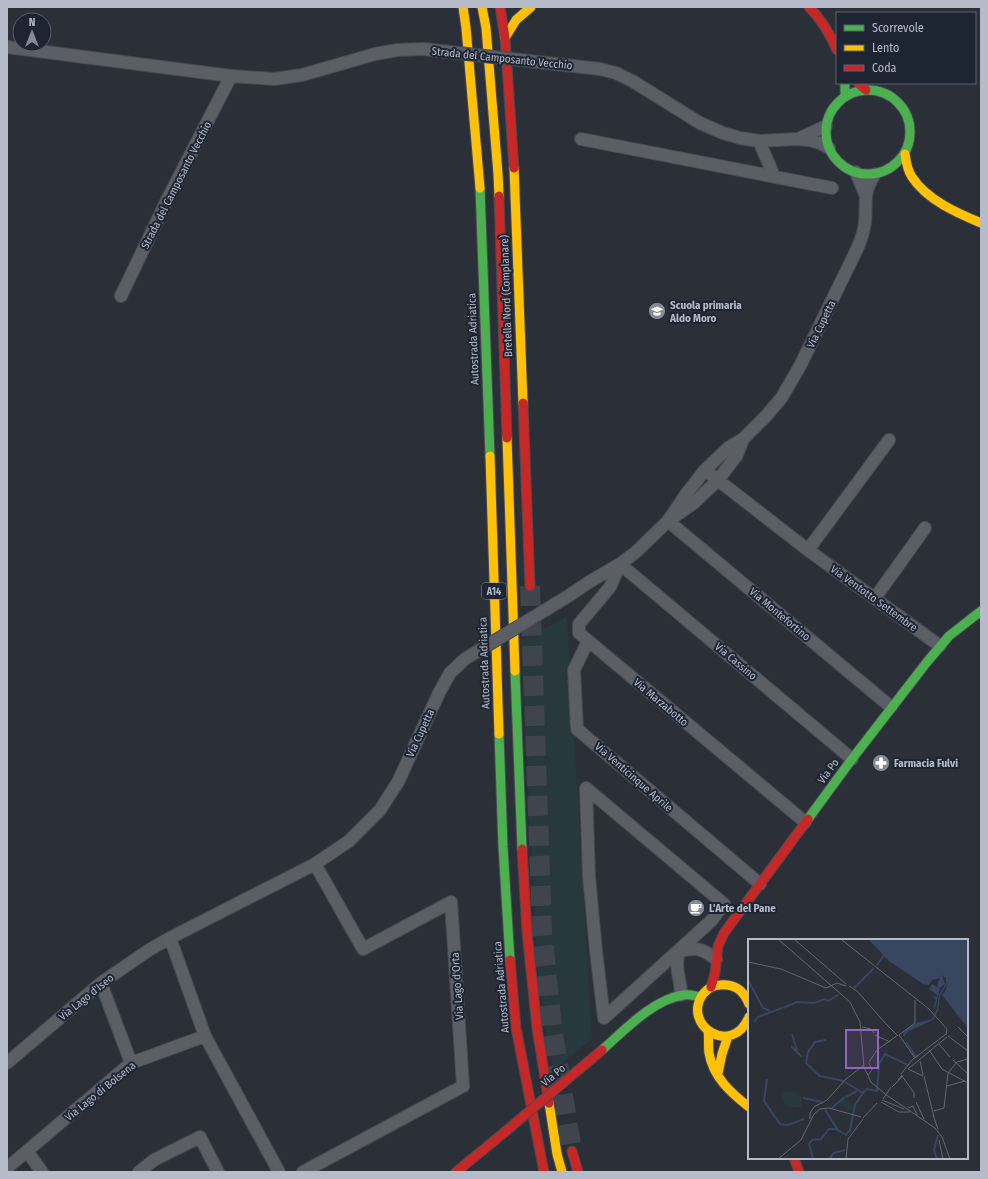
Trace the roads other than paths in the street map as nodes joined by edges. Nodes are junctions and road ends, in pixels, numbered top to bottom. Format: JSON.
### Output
{"nodes":[{"id":1,"x":463,"y":7,"type":"edge"},
{"id":2,"x":482,"y":7,"type":"edge"},
{"id":3,"x":500,"y":7,"type":"edge"},
{"id":4,"x":531,"y":7,"type":"edge"},
{"id":5,"x":809,"y":7,"type":"edge"},
{"id":6,"x":506,"y":38,"type":"junction"},
{"id":7,"x":7,"y":47,"type":"edge"},
{"id":8,"x":836,"y":48,"type":"edge"},
{"id":9,"x":231,"y":76,"type":"junction"},
{"id":10,"x":846,"y":84,"type":"edge"},
{"id":11,"x":859,"y":84,"type":"edge"},
{"id":12,"x":866,"y":90,"type":"junction"},
{"id":13,"x":845,"y":97,"type":"junction"},
{"id":14,"x":826,"y":126,"type":"junction"},
{"id":15,"x":581,"y":139,"type":"dead end"},
{"id":16,"x":797,"y":139,"type":"junction"},
{"id":17,"x":759,"y":141,"type":"junction"},
{"id":18,"x":830,"y":148,"type":"junction"},
{"id":19,"x":904,"y":154,"type":"junction"},
{"id":20,"x":892,"y":167,"type":"junction"},
{"id":21,"x":856,"y":172,"type":"junction"},
{"id":22,"x":875,"y":174,"type":"junction"},
{"id":23,"x":774,"y":176,"type":"junction"},
{"id":24,"x":913,"y":178,"type":"junction"},
{"id":25,"x":832,"y":188,"type":"dead end"},
{"id":26,"x":865,"y":194,"type":"junction"},
{"id":27,"x":981,"y":223,"type":"edge"},
{"id":28,"x":121,"y":296,"type":"dead end"},
{"id":29,"x":743,"y":439,"type":"junction"},
{"id":30,"x":889,"y":440,"type":"dead end"},
{"id":31,"x":705,"y":470,"type":"junction"},
{"id":32,"x":718,"y":480,"type":"junction"},
{"id":33,"x":668,"y":521,"type":"junction"},
{"id":34,"x":925,"y":528,"type":"dead end"},
{"id":35,"x":808,"y":550,"type":"junction"},
{"id":36,"x":620,"y":564,"type":"junction"},
{"id":37,"x":530,"y":586,"type":"tunnel mouth"},
{"id":38,"x":875,"y":598,"type":"junction"},
{"id":39,"x":981,"y":611,"type":"edge"},
{"id":40,"x":588,"y":641,"type":"junction"},
{"id":41,"x":940,"y":646,"type":"junction"},
{"id":42,"x":891,"y":707,"type":"junction"},
{"id":43,"x":852,"y":759,"type":"junction"},
{"id":44,"x":805,"y":822,"type":"junction"},
{"id":45,"x":315,"y":864,"type":"junction"},
{"id":46,"x":760,"y":884,"type":"junction"},
{"id":47,"x":170,"y":938,"type":"junction"},
{"id":48,"x":679,"y":951,"type":"junction"},
{"id":49,"x":716,"y":960,"type":"junction"},
{"id":50,"x":730,"y":979,"type":"junction"},
{"id":51,"x":101,"y":984,"type":"junction"},
{"id":52,"x":711,"y":987,"type":"junction"},
{"id":53,"x":701,"y":997,"type":"junction"},
{"id":54,"x":748,"y":1002,"type":"edge"},
{"id":55,"x":688,"y":1006,"type":"junction"},
{"id":56,"x":748,"y":1020,"type":"edge"},
{"id":57,"x":708,"y":1031,"type":"junction"},
{"id":58,"x":205,"y":1036,"type":"junction"},
{"id":59,"x":728,"y":1036,"type":"junction"},
{"id":60,"x":7,"y":1063,"type":"edge"},
{"id":61,"x":131,"y":1063,"type":"junction"},
{"id":62,"x":718,"y":1075,"type":"junction"},
{"id":63,"x":748,"y":1106,"type":"edge"},
{"id":64,"x":572,"y":1150,"type":"tunnel mouth"},
{"id":65,"x":27,"y":1152,"type":"junction"},
{"id":66,"x":794,"y":1159,"type":"edge"},
{"id":67,"x":7,"y":1168,"type":"edge"},
{"id":68,"x":42,"y":1172,"type":"edge"},
{"id":69,"x":139,"y":1172,"type":"edge"},
{"id":70,"x":218,"y":1172,"type":"edge"},
{"id":71,"x":279,"y":1172,"type":"edge"},
{"id":72,"x":303,"y":1172,"type":"edge"},
{"id":73,"x":456,"y":1172,"type":"edge"},
{"id":74,"x":544,"y":1172,"type":"edge"},
{"id":75,"x":562,"y":1172,"type":"edge"},
{"id":76,"x":578,"y":1172,"type":"edge"},
{"id":77,"x":799,"y":1172,"type":"edge"}],
"edges":[{"from":1,"to":74,"type":"main road","name":"Autostrada Adriatica","number":"A14"},
{"from":2,"to":75,"type":"main road","number":"A14"},
{"from":3,"to":6,"type":"main road","name":"Bretella Nord (Complanare)"},
{"from":4,"to":6,"type":"main road"},
{"from":5,"to":8,"type":"main road"},
{"from":6,"to":37,"type":"main road","name":"Bretella Nord (Complanare)"},
{"from":7,"to":9,"type":"street","name":"Strada del Camposanto Vecchio"},
{"from":9,"to":17,"type":"street","name":"Strada del Camposanto Vecchio","bridge":true},
{"from":9,"to":28,"type":"street","name":"Strada del Camposanto Vecchio"},
{"from":10,"to":13,"type":"main road"},
{"from":11,"to":12,"type":"main road"},
{"from":12,"to":13,"type":"main road"},
{"from":12,"to":19,"type":"main road"},
{"from":13,"to":14,"type":"main road"},
{"from":14,"to":16,"type":"street","name":"Strada del Camposanto Vecchio"},
{"from":14,"to":18,"type":"main road"},
{"from":15,"to":23,"type":"street"},
{"from":16,"to":17,"type":"street","name":"Strada del Camposanto Vecchio"},
{"from":16,"to":18,"type":"street","name":"Strada del Camposanto Vecchio"},
{"from":17,"to":23,"type":"street"},
{"from":18,"to":21,"type":"main road"},
{"from":19,"to":20,"type":"main road"},
{"from":19,"to":24,"type":"main road"},
{"from":20,"to":22,"type":"main road"},
{"from":20,"to":24,"type":"main road"},
{"from":21,"to":22,"type":"main road"},
{"from":21,"to":26,"type":"street","name":"Via Cupetta"},
{"from":22,"to":26,"type":"street","name":"Via Cupetta"},
{"from":23,"to":25,"type":"street"},
{"from":24,"to":27,"type":"main road"},
{"from":26,"to":29,"type":"street","name":"Via Cupetta"},
{"from":29,"to":31,"type":"street","name":"Via Cupetta"},
{"from":29,"to":32,"type":"street","name":"Via Cupetta"},
{"from":30,"to":35,"type":"street"},
{"from":31,"to":32,"type":"street","name":"Via Ventotto Settembre"},
{"from":31,"to":33,"type":"street","name":"Via Cupetta"},
{"from":32,"to":33,"type":"street","name":"Via Cupetta"},
{"from":32,"to":35,"type":"street","name":"Via Ventotto Settembre"},
{"from":33,"to":36,"type":"street","name":"Via Cupetta"},
{"from":33,"to":42,"type":"street","name":"Via Montefortino"},
{"from":34,"to":38,"type":"street"},
{"from":35,"to":38,"type":"street","name":"Via Ventotto Settembre"},
{"from":36,"to":40,"type":"street","name":"Via Marzabotto"},
{"from":36,"to":43,"type":"street","name":"Via Cassino"},
{"from":36,"to":45,"type":"street","name":"Via Cupetta","bridge":true},
{"from":38,"to":41,"type":"street","name":"Via Ventotto Settembre"},
{"from":39,"to":41,"type":"main road","name":"Via Po"},
{"from":40,"to":44,"type":"street","name":"Via Marzabotto"},
{"from":40,"to":46,"type":"street","name":"Via Venticinque Aprile"},
{"from":41,"to":42,"type":"main road","name":"Via Po"},
{"from":42,"to":43,"type":"main road","name":"Via Po"},
{"from":43,"to":44,"type":"main road","name":"Via Po"},
{"from":44,"to":46,"type":"main road","name":"Via Po"},
{"from":45,"to":47,"type":"street","name":"Via Cupetta"},
{"from":45,"to":72,"type":"street","name":"Via Lago d'Orta"},
{"from":46,"to":49,"type":"main road","name":"Via Po"},
{"from":47,"to":51,"type":"street","name":"Via Lago d'Iseo"},
{"from":47,"to":58,"type":"street"},
{"from":48,"to":48,"type":"street"},
{"from":48,"to":49,"type":"street"},
{"from":48,"to":55,"type":"street"},
{"from":49,"to":50,"type":"main road"},
{"from":49,"to":52,"type":"main road","name":"Via Po"},
{"from":50,"to":52,"type":"main road"},
{"from":50,"to":54,"type":"main road"},
{"from":51,"to":60,"type":"street","name":"Via Lago d'Iseo"},
{"from":51,"to":61,"type":"street"},
{"from":52,"to":53,"type":"main road"},
{"from":53,"to":55,"type":"main road","name":"Via Po"},
{"from":53,"to":55,"type":"main road"},
{"from":55,"to":57,"type":"main road"},
{"from":55,"to":73,"type":"main road","name":"Via Po","bridge":true},
{"from":56,"to":59,"type":"main road"},
{"from":57,"to":59,"type":"main road"},
{"from":57,"to":62,"type":"main road"},
{"from":58,"to":61,"type":"street","name":"Via Lago di Bolsena"},
{"from":58,"to":71,"type":"street"},
{"from":59,"to":62,"type":"main road"},
{"from":61,"to":65,"type":"street","name":"Via Lago di Bolsena"},
{"from":62,"to":63,"type":"main road"},
{"from":64,"to":76,"type":"main road"},
{"from":65,"to":67,"type":"street","name":"Via Lago di Bolsena"},
{"from":65,"to":68,"type":"street"},
{"from":66,"to":77,"type":"main road"},
{"from":69,"to":70,"type":"street"}]}
